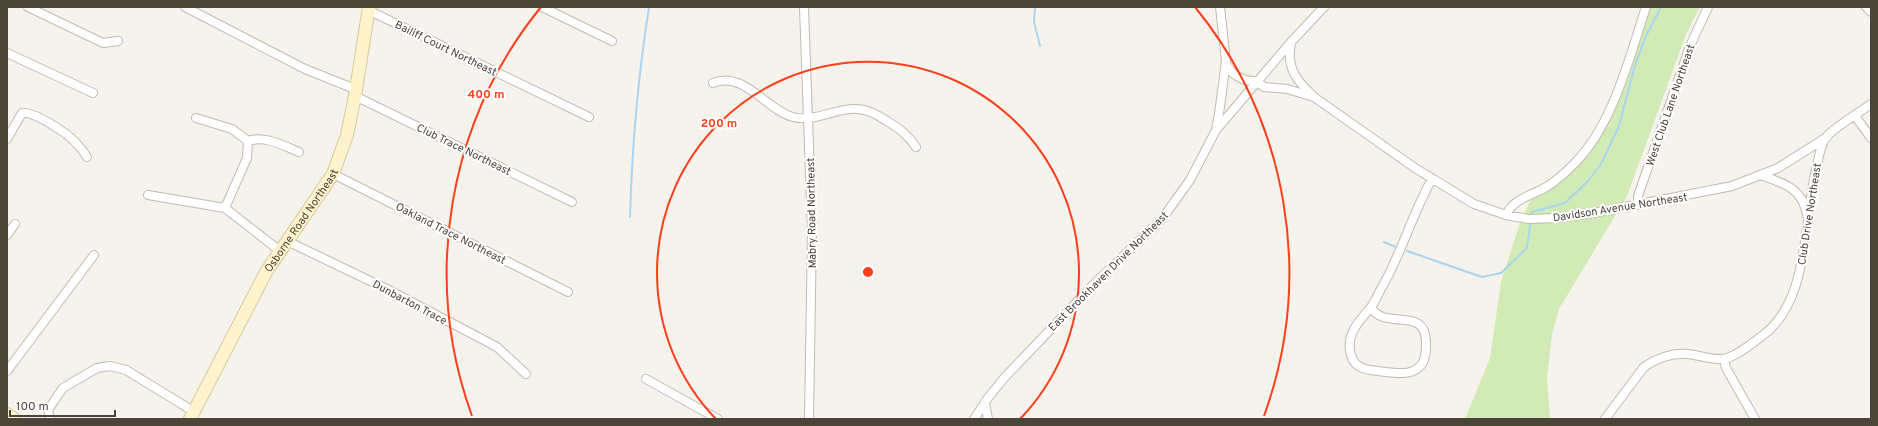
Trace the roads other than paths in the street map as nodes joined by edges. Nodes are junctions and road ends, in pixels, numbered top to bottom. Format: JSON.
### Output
{"nodes":[{"id":1,"x":28,"y":7,"type":"edge"},
{"id":2,"x":185,"y":7,"type":"edge"},
{"id":3,"x":542,"y":7,"type":"edge"},
{"id":4,"x":804,"y":7,"type":"edge"},
{"id":5,"x":1220,"y":7,"type":"edge"},
{"id":6,"x":1324,"y":7,"type":"edge"},
{"id":7,"x":1646,"y":7,"type":"edge"},
{"id":8,"x":1708,"y":7,"type":"edge"},
{"id":9,"x":1866,"y":7,"type":"edge"},
{"id":10,"x":368,"y":9,"type":"edge"},
{"id":11,"x":1871,"y":12,"type":"edge"},
{"id":12,"x":118,"y":41,"type":"dead end"},
{"id":13,"x":612,"y":41,"type":"dead end"},
{"id":14,"x":1291,"y":42,"type":"junction"},
{"id":15,"x":7,"y":53,"type":"edge"},
{"id":16,"x":1226,"y":61,"type":"junction"},
{"id":17,"x":1258,"y":81,"type":"junction"},
{"id":18,"x":713,"y":83,"type":"dead end"},
{"id":19,"x":1264,"y":87,"type":"junction"},
{"id":20,"x":355,"y":92,"type":"junction"},
{"id":21,"x":1249,"y":92,"type":"junction"},
{"id":22,"x":93,"y":93,"type":"dead end"},
{"id":23,"x":1314,"y":97,"type":"junction"},
{"id":24,"x":1871,"y":104,"type":"edge"},
{"id":25,"x":1855,"y":116,"type":"junction"},
{"id":26,"x":589,"y":117,"type":"dead end"},
{"id":27,"x":196,"y":118,"type":"dead end"},
{"id":28,"x":808,"y":118,"type":"junction"},
{"id":29,"x":1216,"y":130,"type":"junction"},
{"id":30,"x":1827,"y":137,"type":"junction"},
{"id":31,"x":1871,"y":138,"type":"edge"},
{"id":32,"x":7,"y":139,"type":"edge"},
{"id":33,"x":248,"y":141,"type":"junction"},
{"id":34,"x":916,"y":148,"type":"dead end"},
{"id":35,"x":299,"y":152,"type":"dead end"},
{"id":36,"x":87,"y":157,"type":"dead end"},
{"id":37,"x":334,"y":174,"type":"junction"},
{"id":38,"x":1762,"y":176,"type":"junction"},
{"id":39,"x":1432,"y":179,"type":"junction"},
{"id":40,"x":148,"y":195,"type":"dead end"},
{"id":41,"x":572,"y":202,"type":"dead end"},
{"id":42,"x":1638,"y":205,"type":"junction"},
{"id":43,"x":225,"y":208,"type":"junction"},
{"id":44,"x":1506,"y":215,"type":"junction"},
{"id":45,"x":15,"y":224,"type":"dead end"},
{"id":46,"x":1808,"y":224,"type":"junction"},
{"id":47,"x":7,"y":235,"type":"edge"},
{"id":48,"x":284,"y":246,"type":"junction"},
{"id":49,"x":94,"y":255,"type":"dead end"},
{"id":50,"x":568,"y":292,"type":"dead end"},
{"id":51,"x":1371,"y":307,"type":"junction"},
{"id":52,"x":1724,"y":359,"type":"junction"},
{"id":53,"x":7,"y":371,"type":"edge"},
{"id":54,"x":526,"y":374,"type":"dead end"},
{"id":55,"x":646,"y":379,"type":"dead end"},
{"id":56,"x":985,"y":402,"type":"junction"},
{"id":57,"x":7,"y":414,"type":"edge"},
{"id":58,"x":191,"y":415,"type":"edge"},
{"id":59,"x":14,"y":419,"type":"edge"},
{"id":60,"x":50,"y":419,"type":"edge"},
{"id":61,"x":718,"y":419,"type":"edge"},
{"id":62,"x":809,"y":419,"type":"edge"},
{"id":63,"x":974,"y":419,"type":"edge"},
{"id":64,"x":988,"y":419,"type":"edge"},
{"id":65,"x":1605,"y":419,"type":"edge"},
{"id":66,"x":1755,"y":419,"type":"edge"}],
"edges":[{"from":1,"to":12,"type":"street"},
{"from":2,"to":20,"type":"street","name":"Club Trace Northeast"},
{"from":3,"to":13,"type":"street"},
{"from":4,"to":28,"type":"street","name":"Mabry Road Northeast"},
{"from":5,"to":16,"type":"street","name":"East Brookhaven Drive Northeast"},
{"from":6,"to":14,"type":"street"},
{"from":7,"to":44,"type":"street"},
{"from":8,"to":42,"type":"street","name":"West Club Lane Northeast"},
{"from":9,"to":11,"type":"street"},
{"from":10,"to":20,"type":"street","name":"Osborne Road Northeast"},
{"from":10,"to":26,"type":"street","name":"Bailiff Court Northeast"},
{"from":14,"to":17,"type":"street"},
{"from":14,"to":23,"type":"street","name":"Davidson Avenue Northeast"},
{"from":15,"to":22,"type":"street"},
{"from":16,"to":17,"type":"street"},
{"from":16,"to":29,"type":"street","name":"East Brookhaven Drive Northeast"},
{"from":17,"to":19,"type":"street"},
{"from":17,"to":21,"type":"street"},
{"from":18,"to":28,"type":"street"},
{"from":19,"to":21,"type":"street","name":"Davidson Avenue Northeast"},
{"from":19,"to":23,"type":"street","name":"Davidson Avenue Northeast"},
{"from":20,"to":37,"type":"street","name":"Osborne Road Northeast"},
{"from":20,"to":41,"type":"street","name":"Club Trace Northeast"},
{"from":21,"to":29,"type":"street"},
{"from":23,"to":39,"type":"street","name":"Davidson Avenue Northeast"},
{"from":24,"to":25,"type":"street"},
{"from":25,"to":30,"type":"street"},
{"from":25,"to":31,"type":"street"},
{"from":27,"to":33,"type":"street"},
{"from":28,"to":34,"type":"street"},
{"from":28,"to":62,"type":"street","name":"Mabry Road Northeast"},
{"from":29,"to":56,"type":"street","name":"East Brookhaven Drive Northeast"},
{"from":30,"to":38,"type":"street","name":"Davidson Avenue Northeast"},
{"from":30,"to":46,"type":"street","name":"Club Drive Northeast"},
{"from":32,"to":36,"type":"street"},
{"from":33,"to":35,"type":"street"},
{"from":33,"to":43,"type":"street"},
{"from":37,"to":48,"type":"street","name":"Osborne Road Northeast"},
{"from":37,"to":50,"type":"street","name":"Oakland Trace Northeast"},
{"from":38,"to":42,"type":"street","name":"Davidson Avenue Northeast"},
{"from":38,"to":46,"type":"street"},
{"from":39,"to":44,"type":"street","name":"Davidson Avenue Northeast"},
{"from":39,"to":51,"type":"street"},
{"from":40,"to":43,"type":"street"},
{"from":42,"to":44,"type":"street","name":"Davidson Avenue Northeast"},
{"from":43,"to":48,"type":"street","name":"Dunbarton Trace"},
{"from":45,"to":47,"type":"street"},
{"from":46,"to":52,"type":"street","name":"Club Drive Northeast"},
{"from":48,"to":54,"type":"street","name":"Dunbarton Trace"},
{"from":48,"to":58,"type":"street","name":"Osborne Road Northeast"},
{"from":49,"to":53,"type":"street"},
{"from":51,"to":51,"type":"street"},
{"from":52,"to":65,"type":"street"},
{"from":52,"to":66,"type":"street"},
{"from":55,"to":61,"type":"street"},
{"from":56,"to":63,"type":"street","name":"East Brookhaven Drive Northeast"},
{"from":56,"to":64,"type":"street"},
{"from":57,"to":59,"type":"street"},
{"from":58,"to":60,"type":"street"}]}
